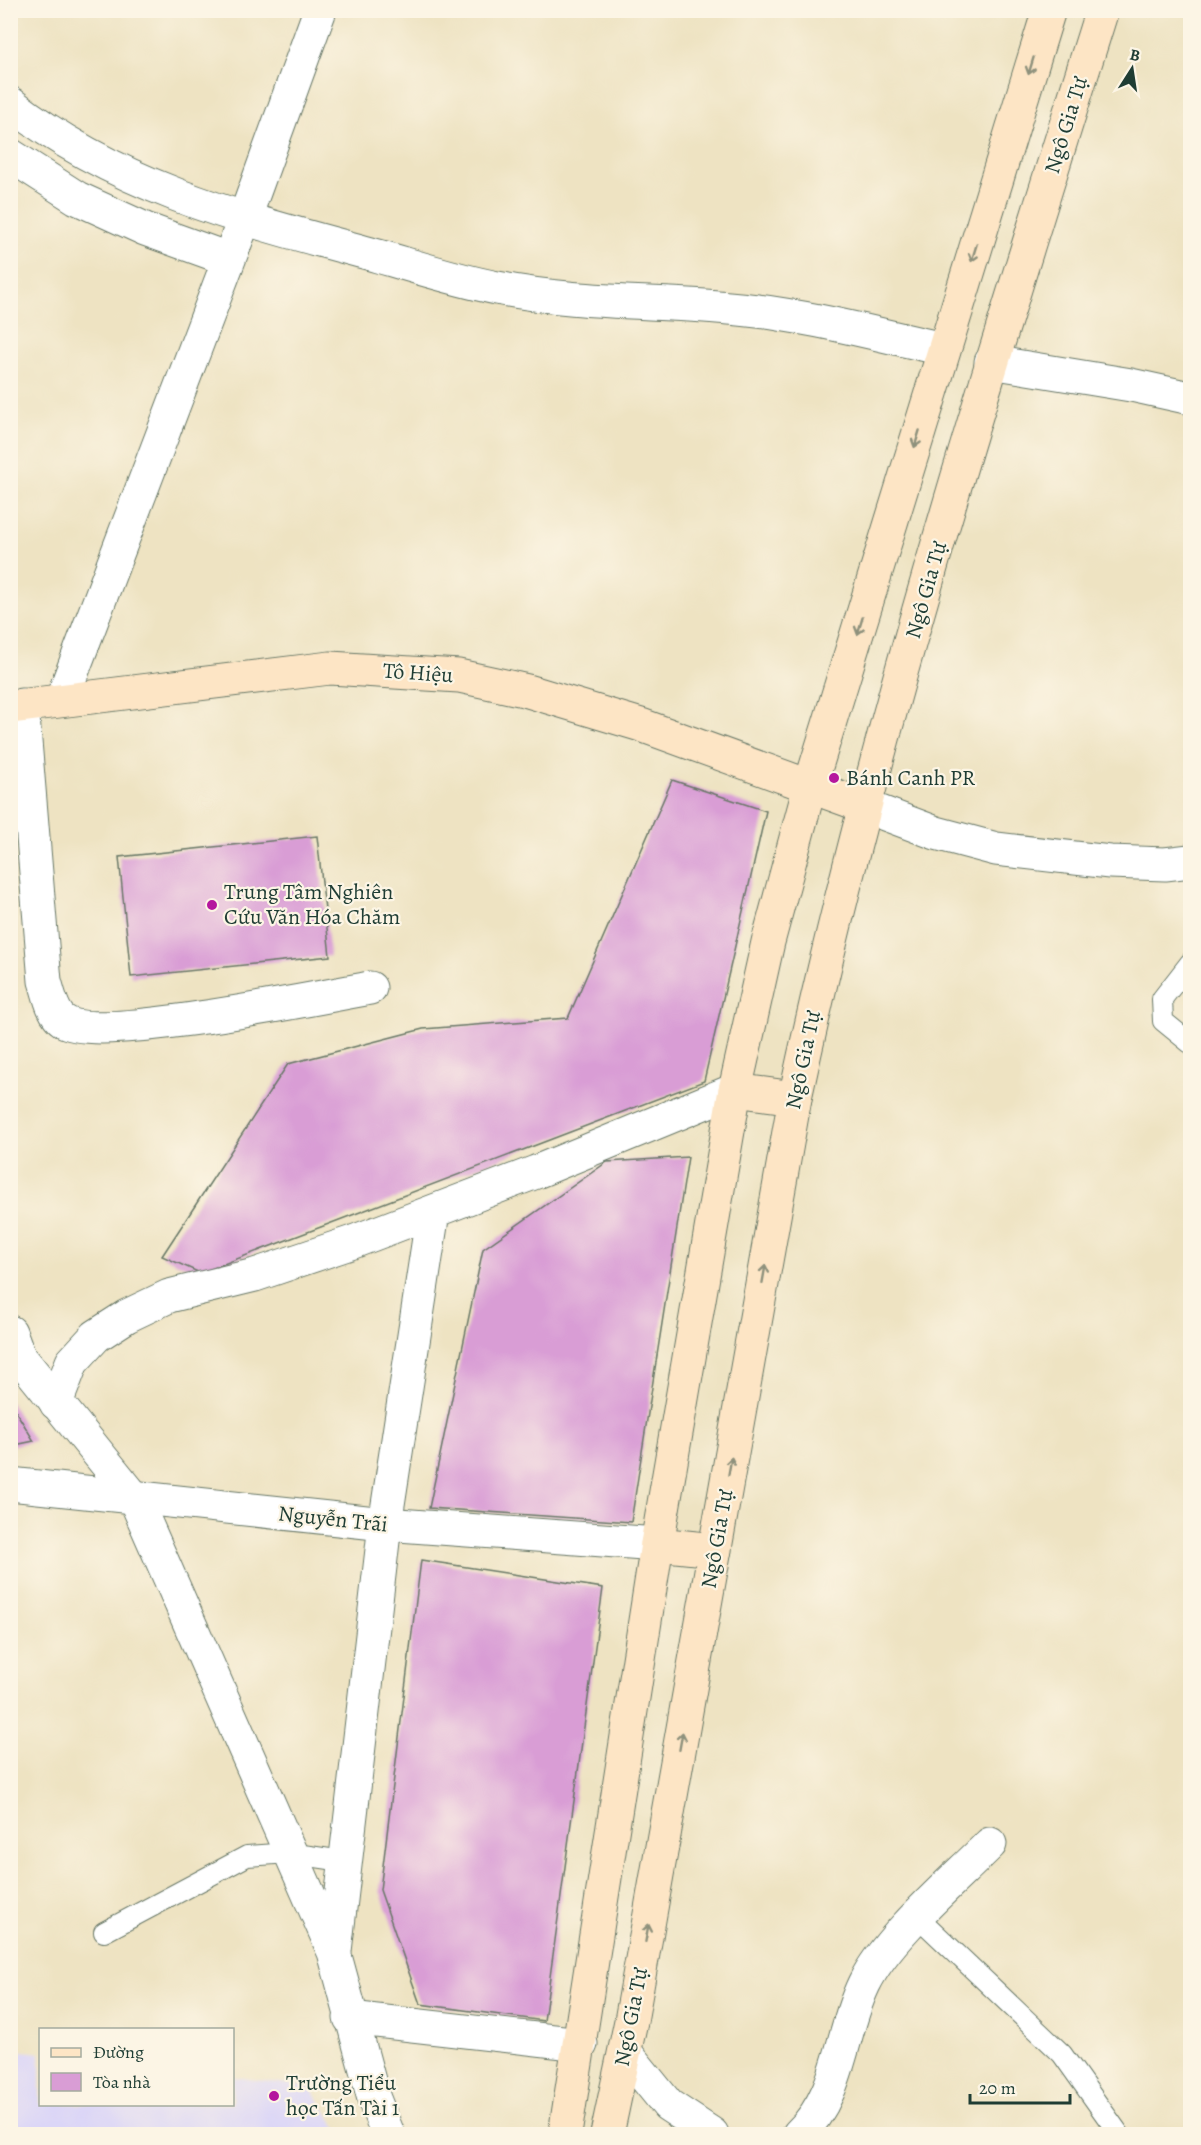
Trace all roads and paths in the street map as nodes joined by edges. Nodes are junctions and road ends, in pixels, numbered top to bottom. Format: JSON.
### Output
{"nodes":[{"id":1,"x":320,"y":10,"type":"edge"},
{"id":2,"x":1049,"y":10,"type":"edge"},
{"id":3,"x":1101,"y":10,"type":"edge"},
{"id":4,"x":11,"y":106,"type":"edge"},
{"id":5,"x":10,"y":155,"type":"edge"},
{"id":6,"x":98,"y":161,"type":"junction"},
{"id":7,"x":162,"y":191,"type":"junction"},
{"id":8,"x":77,"y":198,"type":"junction"},
{"id":9,"x":244,"y":220,"type":"junction"},
{"id":10,"x":145,"y":229,"type":"junction"},
{"id":11,"x":228,"y":259,"type":"junction"},
{"id":12,"x":944,"y":349,"type":"junction"},
{"id":13,"x":992,"y":362,"type":"junction"},
{"id":14,"x":1191,"y":398,"type":"edge"},
{"id":15,"x":62,"y":699,"type":"junction"},
{"id":16,"x":16,"y":706,"type":"edge"},
{"id":17,"x":810,"y":786,"type":"junction"},
{"id":18,"x":864,"y":806,"type":"junction"},
{"id":19,"x":1191,"y":861,"type":"edge"},
{"id":20,"x":1191,"y":963,"type":"edge"},
{"id":21,"x":370,"y":988,"type":"dead end"},
{"id":22,"x":1191,"y":1043,"type":"edge"},
{"id":23,"x":735,"y":1090,"type":"junction"},
{"id":24,"x":795,"y":1098,"type":"junction"},
{"id":25,"x":433,"y":1212,"type":"junction"},
{"id":26,"x":10,"y":1332,"type":"edge"},
{"id":27,"x":56,"y":1403,"type":"junction"},
{"id":28,"x":10,"y":1485,"type":"edge"},
{"id":29,"x":135,"y":1499,"type":"junction"},
{"id":30,"x":385,"y":1524,"type":"junction"},
{"id":31,"x":657,"y":1544,"type":"junction"},
{"id":32,"x":715,"y":1550,"type":"junction"},
{"id":33,"x":990,"y":1844,"type":"dead end"},
{"id":34,"x":289,"y":1853,"type":"junction"},
{"id":35,"x":343,"y":1861,"type":"junction"},
{"id":36,"x":918,"y":1917,"type":"junction"},
{"id":37,"x":104,"y":1932,"type":"dead end"},
{"id":38,"x":334,"y":1952,"type":"junction"},
{"id":39,"x":350,"y":2018,"type":"junction"},
{"id":40,"x":581,"y":2044,"type":"junction"},
{"id":41,"x":625,"y":2052,"type":"junction"},
{"id":42,"x":388,"y":2134,"type":"edge"},
{"id":43,"x":565,"y":2134,"type":"edge"},
{"id":44,"x":608,"y":2134,"type":"edge"},
{"id":45,"x":712,"y":2134,"type":"edge"},
{"id":46,"x":799,"y":2134,"type":"edge"},
{"id":47,"x":1119,"y":2134,"type":"edge"}],
"edges":[{"from":1,"to":9,"type":"street"},
{"from":2,"to":12,"type":"main road","name":"Ngô Gia Tự","one_way":true},
{"from":3,"to":13,"type":"main road","name":"Ngô Gia Tự"},
{"from":4,"to":6,"type":"street"},
{"from":5,"to":8,"type":"street"},
{"from":6,"to":7,"type":"street"},
{"from":6,"to":8,"type":"street"},
{"from":7,"to":9,"type":"street"},
{"from":7,"to":10,"type":"street"},
{"from":8,"to":10,"type":"street"},
{"from":9,"to":11,"type":"street"},
{"from":9,"to":12,"type":"street"},
{"from":10,"to":11,"type":"street"},
{"from":11,"to":15,"type":"street"},
{"from":12,"to":13,"type":"main road"},
{"from":12,"to":17,"type":"main road","name":"Ngô Gia Tự","one_way":true},
{"from":13,"to":14,"type":"street"},
{"from":13,"to":18,"type":"main road","name":"Ngô Gia Tự"},
{"from":15,"to":16,"type":"main road","name":"Tô Hiệu"},
{"from":15,"to":17,"type":"main road","name":"Tô Hiệu"},
{"from":16,"to":21,"type":"street"},
{"from":17,"to":18,"type":"main road","name":"Tô Hiệu"},
{"from":17,"to":23,"type":"main road","name":"Ngô Gia Tự"},
{"from":18,"to":19,"type":"street"},
{"from":18,"to":24,"type":"main road","name":"Ngô Gia Tự"},
{"from":20,"to":22,"type":"lane"},
{"from":23,"to":24,"type":"main road"},
{"from":23,"to":25,"type":"street"},
{"from":23,"to":31,"type":"main road","name":"Ngô Gia Tự"},
{"from":32,"to":24,"type":"main road","name":"Ngô Gia Tự","one_way":true},
{"from":25,"to":27,"type":"street"},
{"from":25,"to":30,"type":"street"},
{"from":26,"to":27,"type":"street"},
{"from":27,"to":29,"type":"street"},
{"from":28,"to":29,"type":"street","name":"Nguyễn Trãi"},
{"from":29,"to":30,"type":"street","name":"Nguyễn Trãi"},
{"from":29,"to":34,"type":"street"},
{"from":30,"to":31,"type":"street","name":"Nguyễn Trãi"},
{"from":30,"to":35,"type":"street"},
{"from":31,"to":32,"type":"main road"},
{"from":31,"to":40,"type":"main road","name":"Ngô Gia Tự"},
{"from":41,"to":32,"type":"main road","name":"Ngô Gia Tự","one_way":true},
{"from":33,"to":36,"type":"street"},
{"from":34,"to":35,"type":"lane"},
{"from":34,"to":37,"type":"lane"},
{"from":34,"to":38,"type":"street"},
{"from":35,"to":38,"type":"street"},
{"from":36,"to":46,"type":"street"},
{"from":36,"to":47,"type":"lane"},
{"from":38,"to":39,"type":"street"},
{"from":39,"to":40,"type":"street"},
{"from":39,"to":42,"type":"street"},
{"from":40,"to":41,"type":"main road"},
{"from":40,"to":43,"type":"main road","name":"Ngô Gia Tự"},
{"from":41,"to":44,"type":"main road","name":"Ngô Gia Tự"},
{"from":41,"to":45,"type":"street"}]}
